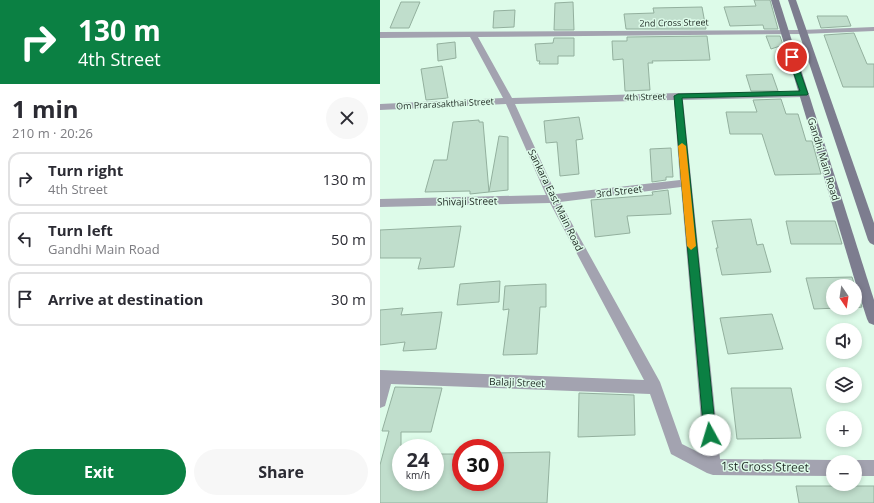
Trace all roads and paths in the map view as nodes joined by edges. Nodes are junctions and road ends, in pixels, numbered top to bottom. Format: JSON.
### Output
{"nodes":[{"id":1,"x":775,"y":0,"type":"edge"},
{"id":2,"x":792,"y":0,"type":"edge"},
{"id":3,"x":874,"y":29,"type":"edge"},
{"id":4,"x":783,"y":32,"type":"junction"},
{"id":5,"x":802,"y":32,"type":"junction"},
{"id":6,"x":380,"y":35,"type":"edge"},
{"id":7,"x":473,"y":35,"type":"junction"},
{"id":8,"x":804,"y":94,"type":"junction"},
{"id":9,"x":678,"y":96,"type":"junction"},
{"id":10,"x":509,"y":101,"type":"junction"},
{"id":11,"x":380,"y":107,"type":"edge"},
{"id":12,"x":685,"y":183,"type":"junction"},
{"id":13,"x":553,"y":199,"type":"junction"},
{"id":14,"x":380,"y":203,"type":"edge"},
{"id":15,"x":874,"y":240,"type":"edge"},
{"id":16,"x":874,"y":319,"type":"edge"},
{"id":17,"x":383,"y":377,"type":"edge"},
{"id":18,"x":655,"y":387,"type":"junction"},
{"id":19,"x":380,"y":401,"type":"edge"},
{"id":20,"x":676,"y":449,"type":"joint"},
{"id":21,"x":713,"y":466,"type":"junction"},
{"id":22,"x":826,"y":468,"type":"edge"},
{"id":23,"x":862,"y":468,"type":"edge"},
{"id":24,"x":874,"y":468,"type":"edge"}],
"edges":[{"from":1,"to":4,"type":"street","name":"Gandhi Main Road"},
{"from":2,"to":5,"type":"street","name":"Gandhi Main Road"},
{"from":3,"to":5,"type":"street","name":"2nd Cross Street"},
{"from":4,"to":5,"type":"street","name":"2nd Cross Street"},
{"from":4,"to":7,"type":"street","name":"2nd Cross Street"},
{"from":4,"to":8,"type":"street","name":"Gandhi Main Road"},
{"from":5,"to":15,"type":"street","name":"Gandhi Main Road"},
{"from":6,"to":7,"type":"street"},
{"from":7,"to":10,"type":"street","name":"Sankara East Main Road"},
{"from":8,"to":9,"type":"street","name":"4th Street"},
{"from":8,"to":16,"type":"street","name":"Gandhi Main Road"},
{"from":9,"to":10,"type":"street","name":"4th Street"},
{"from":9,"to":12,"type":"street"},
{"from":10,"to":11,"type":"street","name":"Om Prarasakthai Street"},
{"from":10,"to":13,"type":"street","name":"Sankara East Main Road"},
{"from":12,"to":13,"type":"street","name":"3rd Street"},
{"from":12,"to":21,"type":"street"},
{"from":13,"to":14,"type":"street","name":"Shivaji Street"},
{"from":13,"to":18,"type":"street","name":"Sankara East Main Road"},
{"from":17,"to":18,"type":"street","name":"Balaji Street"},
{"from":17,"to":19,"type":"street"},
{"from":18,"to":20,"type":"street","name":"Sankara East Main Road"},
{"from":20,"to":21,"type":"street","name":"1st Cross Street"},
{"from":21,"to":22,"type":"street","name":"1st Cross Street"},
{"from":23,"to":24,"type":"street"}]}
